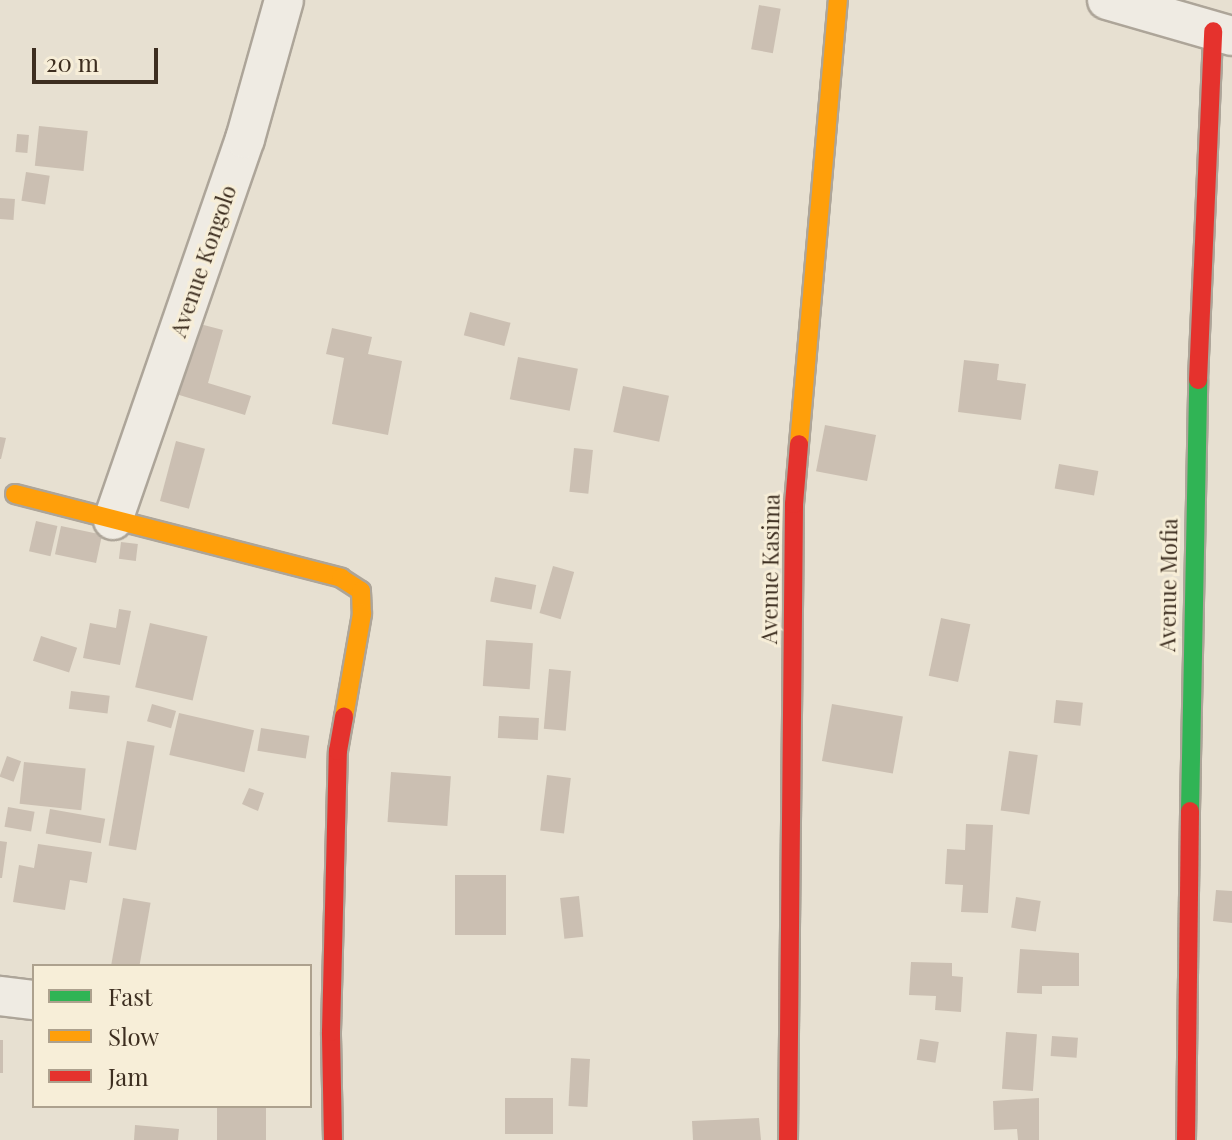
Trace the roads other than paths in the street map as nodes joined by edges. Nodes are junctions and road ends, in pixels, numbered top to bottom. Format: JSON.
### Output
{"nodes":[{"id":1,"x":284,"y":0,"type":"edge"},
{"id":2,"x":838,"y":0,"type":"edge"},
{"id":3,"x":1107,"y":0,"type":"edge"},
{"id":4,"x":1223,"y":34,"type":"edge"},
{"id":5,"x":15,"y":494,"type":"dead end"},
{"id":6,"x":113,"y":520,"type":"junction"},
{"id":7,"x":0,"y":996,"type":"edge"},
{"id":8,"x":32,"y":1000,"type":"edge"},
{"id":9,"x":320,"y":1030,"type":"edge"},
{"id":10,"x":333,"y":1140,"type":"edge"},
{"id":11,"x":788,"y":1140,"type":"edge"},
{"id":12,"x":1186,"y":1140,"type":"edge"}],
"edges":[{"from":1,"to":6,"type":"street","name":"Avenue Kongolo"},
{"from":2,"to":11,"type":"street","name":"Avenue Kasima"},
{"from":3,"to":4,"type":"street"},
{"from":4,"to":12,"type":"street","name":"Avenue Mofia"},
{"from":5,"to":6,"type":"street"},
{"from":6,"to":9,"type":"street"},
{"from":7,"to":8,"type":"street"},
{"from":9,"to":10,"type":"street"}]}
